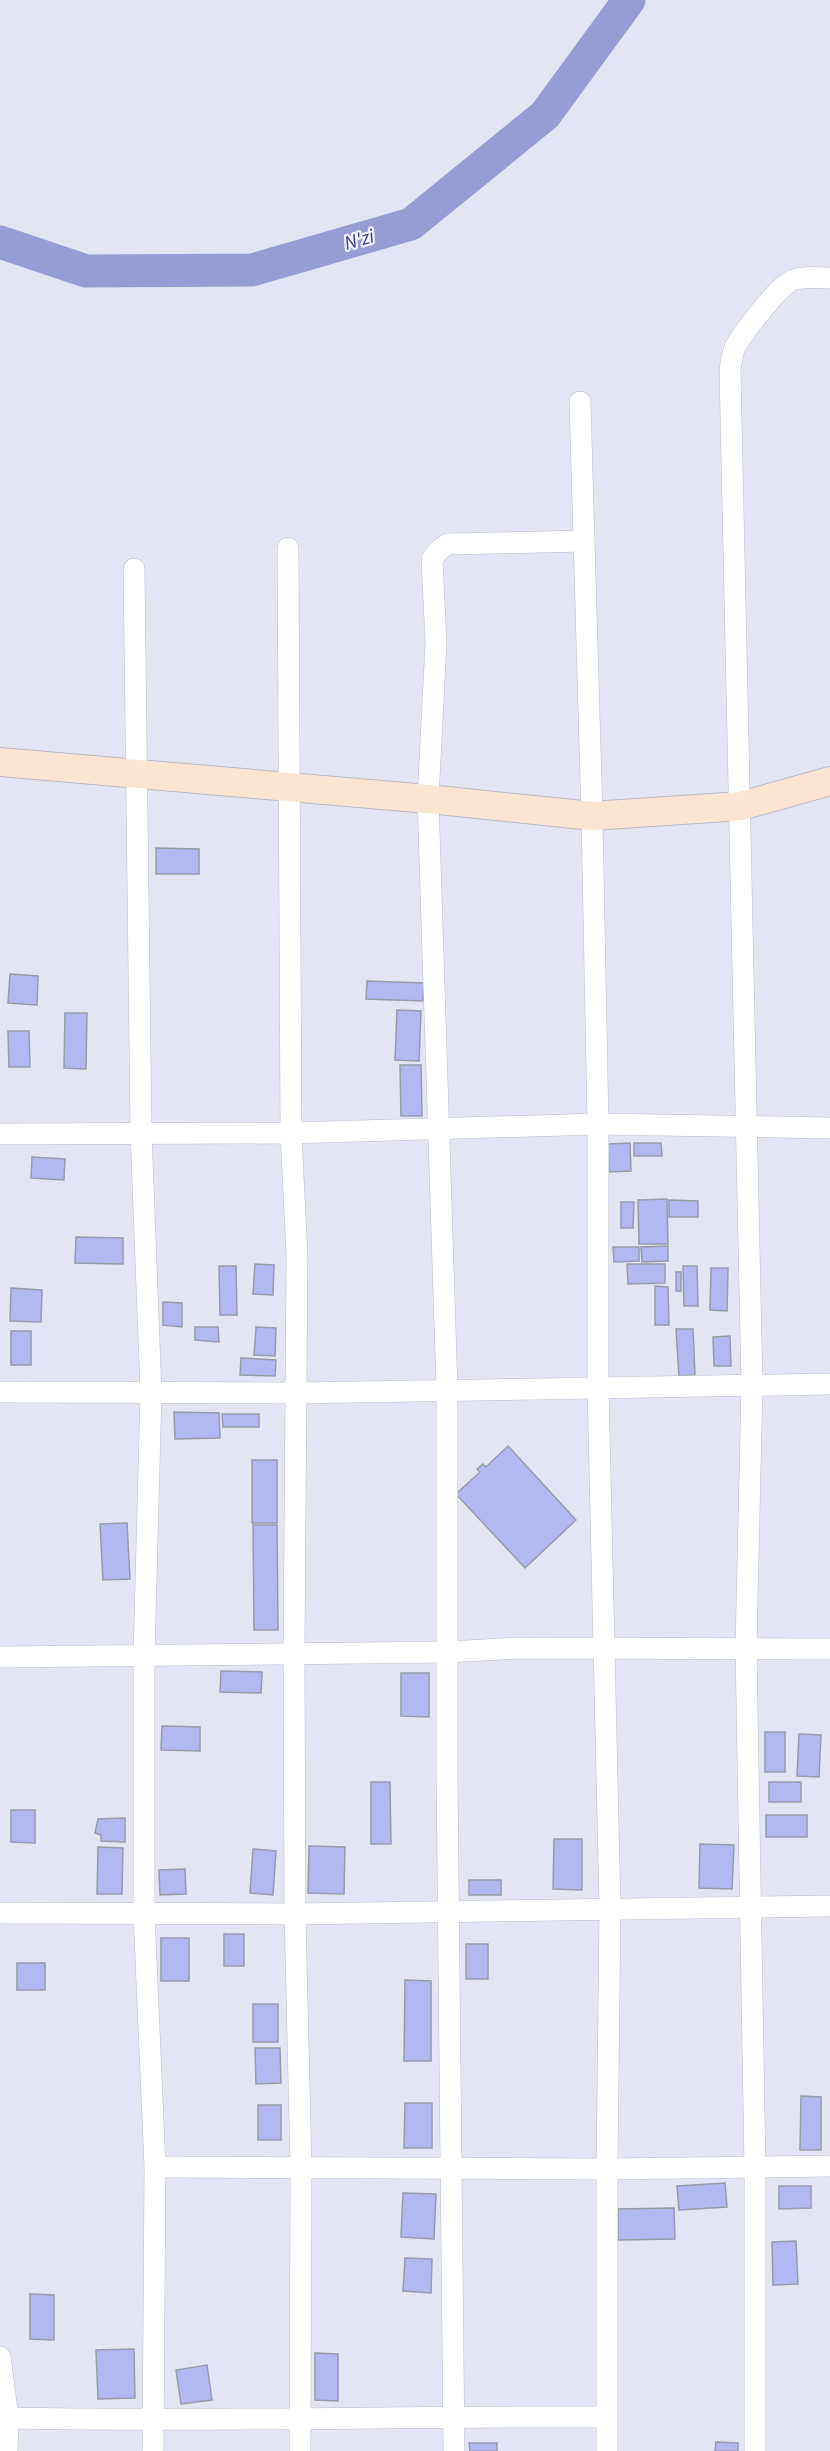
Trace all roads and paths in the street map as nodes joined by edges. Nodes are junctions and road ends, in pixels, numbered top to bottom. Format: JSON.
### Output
{"nodes":[{"id":1,"x":830,"y":278,"type":"edge"},
{"id":2,"x":580,"y":402,"type":"dead end"},
{"id":3,"x":584,"y":542,"type":"junction"},
{"id":4,"x":288,"y":548,"type":"dead end"},
{"id":5,"x":134,"y":568,"type":"dead end"},
{"id":6,"x":0,"y":762,"type":"edge"},
{"id":7,"x":135,"y":773,"type":"junction"},
{"id":8,"x":830,"y":781,"type":"edge"},
{"id":9,"x":288,"y":787,"type":"junction"},
{"id":10,"x":428,"y":799,"type":"junction"},
{"id":11,"x":741,"y":806,"type":"junction"},
{"id":12,"x":592,"y":816,"type":"junction"},
{"id":13,"x":598,"y":1124,"type":"junction"},
{"id":14,"x":747,"y":1128,"type":"junction"},
{"id":15,"x":830,"y":1128,"type":"edge"},
{"id":16,"x":440,"y":1129,"type":"junction"},
{"id":17,"x":141,"y":1132,"type":"junction"},
{"id":18,"x":291,"y":1133,"type":"junction"},
{"id":19,"x":0,"y":1134,"type":"edge"},
{"id":20,"x":830,"y":1384,"type":"edge"},
{"id":21,"x":752,"y":1385,"type":"junction"},
{"id":22,"x":598,"y":1386,"type":"junction"},
{"id":23,"x":447,"y":1389,"type":"junction"},
{"id":24,"x":0,"y":1392,"type":"edge"},
{"id":25,"x":151,"y":1392,"type":"junction"},
{"id":26,"x":296,"y":1393,"type":"junction"},
{"id":27,"x":746,"y":1647,"type":"junction"},
{"id":28,"x":830,"y":1648,"type":"edge"},
{"id":29,"x":604,"y":1649,"type":"junction"},
{"id":30,"x":448,"y":1652,"type":"junction"},
{"id":31,"x":294,"y":1653,"type":"junction"},
{"id":32,"x":144,"y":1656,"type":"junction"},
{"id":33,"x":0,"y":1657,"type":"edge"},
{"id":34,"x":830,"y":1906,"type":"edge"},
{"id":35,"x":750,"y":1907,"type":"junction"},
{"id":36,"x":610,"y":1908,"type":"junction"},
{"id":37,"x":449,"y":1911,"type":"junction"},
{"id":38,"x":0,"y":1913,"type":"edge"},
{"id":39,"x":144,"y":1913,"type":"junction"},
{"id":40,"x":295,"y":1914,"type":"junction"},
{"id":41,"x":830,"y":2166,"type":"edge"},
{"id":42,"x":155,"y":2167,"type":"junction"},
{"id":43,"x":301,"y":2167,"type":"junction"},
{"id":44,"x":755,"y":2167,"type":"junction"},
{"id":45,"x":453,"y":2168,"type":"junction"},
{"id":46,"x":607,"y":2169,"type":"junction"},
{"id":47,"x":0,"y":2356,"type":"edge"},
{"id":48,"x":454,"y":2416,"type":"junction"},
{"id":49,"x":607,"y":2417,"type":"junction"},
{"id":50,"x":8,"y":2418,"type":"junction"},
{"id":51,"x":300,"y":2419,"type":"junction"},
{"id":52,"x":155,"y":2421,"type":"junction"},
{"id":53,"x":7,"y":2451,"type":"edge"},
{"id":54,"x":153,"y":2451,"type":"edge"},
{"id":55,"x":300,"y":2451,"type":"edge"},
{"id":56,"x":454,"y":2451,"type":"edge"},
{"id":57,"x":607,"y":2451,"type":"edge"},
{"id":58,"x":755,"y":2451,"type":"edge"}],
"edges":[{"from":1,"to":11,"type":"street"},
{"from":2,"to":3,"type":"street"},
{"from":3,"to":10,"type":"street"},
{"from":3,"to":12,"type":"street"},
{"from":4,"to":9,"type":"street"},
{"from":5,"to":7,"type":"street"},
{"from":6,"to":7,"type":"main road"},
{"from":7,"to":9,"type":"main road"},
{"from":7,"to":17,"type":"street"},
{"from":8,"to":11,"type":"main road"},
{"from":9,"to":10,"type":"main road"},
{"from":9,"to":18,"type":"street"},
{"from":10,"to":12,"type":"main road"},
{"from":10,"to":16,"type":"street"},
{"from":11,"to":12,"type":"main road"},
{"from":11,"to":14,"type":"street"},
{"from":12,"to":13,"type":"street"},
{"from":13,"to":14,"type":"street"},
{"from":13,"to":16,"type":"street"},
{"from":13,"to":22,"type":"street"},
{"from":14,"to":15,"type":"street"},
{"from":14,"to":21,"type":"street"},
{"from":16,"to":18,"type":"street"},
{"from":16,"to":23,"type":"street"},
{"from":17,"to":18,"type":"street"},
{"from":17,"to":19,"type":"street"},
{"from":17,"to":25,"type":"street"},
{"from":18,"to":26,"type":"street"},
{"from":20,"to":21,"type":"street"},
{"from":21,"to":22,"type":"street"},
{"from":21,"to":27,"type":"street"},
{"from":22,"to":23,"type":"street"},
{"from":22,"to":29,"type":"street"},
{"from":23,"to":26,"type":"street"},
{"from":23,"to":30,"type":"street"},
{"from":24,"to":25,"type":"street"},
{"from":25,"to":26,"type":"street"},
{"from":25,"to":32,"type":"street"},
{"from":26,"to":31,"type":"street"},
{"from":27,"to":28,"type":"street"},
{"from":27,"to":29,"type":"street"},
{"from":27,"to":35,"type":"street"},
{"from":29,"to":30,"type":"street"},
{"from":29,"to":36,"type":"street"},
{"from":30,"to":31,"type":"street"},
{"from":30,"to":37,"type":"street"},
{"from":31,"to":32,"type":"street"},
{"from":31,"to":40,"type":"street"},
{"from":32,"to":33,"type":"street"},
{"from":32,"to":39,"type":"street"},
{"from":34,"to":35,"type":"street"},
{"from":35,"to":36,"type":"street"},
{"from":35,"to":44,"type":"street"},
{"from":36,"to":37,"type":"street"},
{"from":36,"to":46,"type":"street"},
{"from":37,"to":40,"type":"street"},
{"from":37,"to":45,"type":"street"},
{"from":38,"to":39,"type":"street"},
{"from":39,"to":40,"type":"street"},
{"from":39,"to":42,"type":"street"},
{"from":40,"to":43,"type":"street"},
{"from":41,"to":44,"type":"street"},
{"from":42,"to":43,"type":"street"},
{"from":42,"to":52,"type":"street"},
{"from":43,"to":45,"type":"street"},
{"from":43,"to":51,"type":"street"},
{"from":44,"to":46,"type":"street"},
{"from":44,"to":58,"type":"street"},
{"from":45,"to":46,"type":"street"},
{"from":45,"to":48,"type":"street"},
{"from":46,"to":49,"type":"street"},
{"from":47,"to":50,"type":"street"},
{"from":48,"to":49,"type":"street"},
{"from":48,"to":51,"type":"street"},
{"from":48,"to":56,"type":"street"},
{"from":49,"to":57,"type":"street"},
{"from":50,"to":52,"type":"street"},
{"from":50,"to":53,"type":"street"},
{"from":51,"to":52,"type":"street"},
{"from":51,"to":55,"type":"street"},
{"from":52,"to":54,"type":"street"}]}
